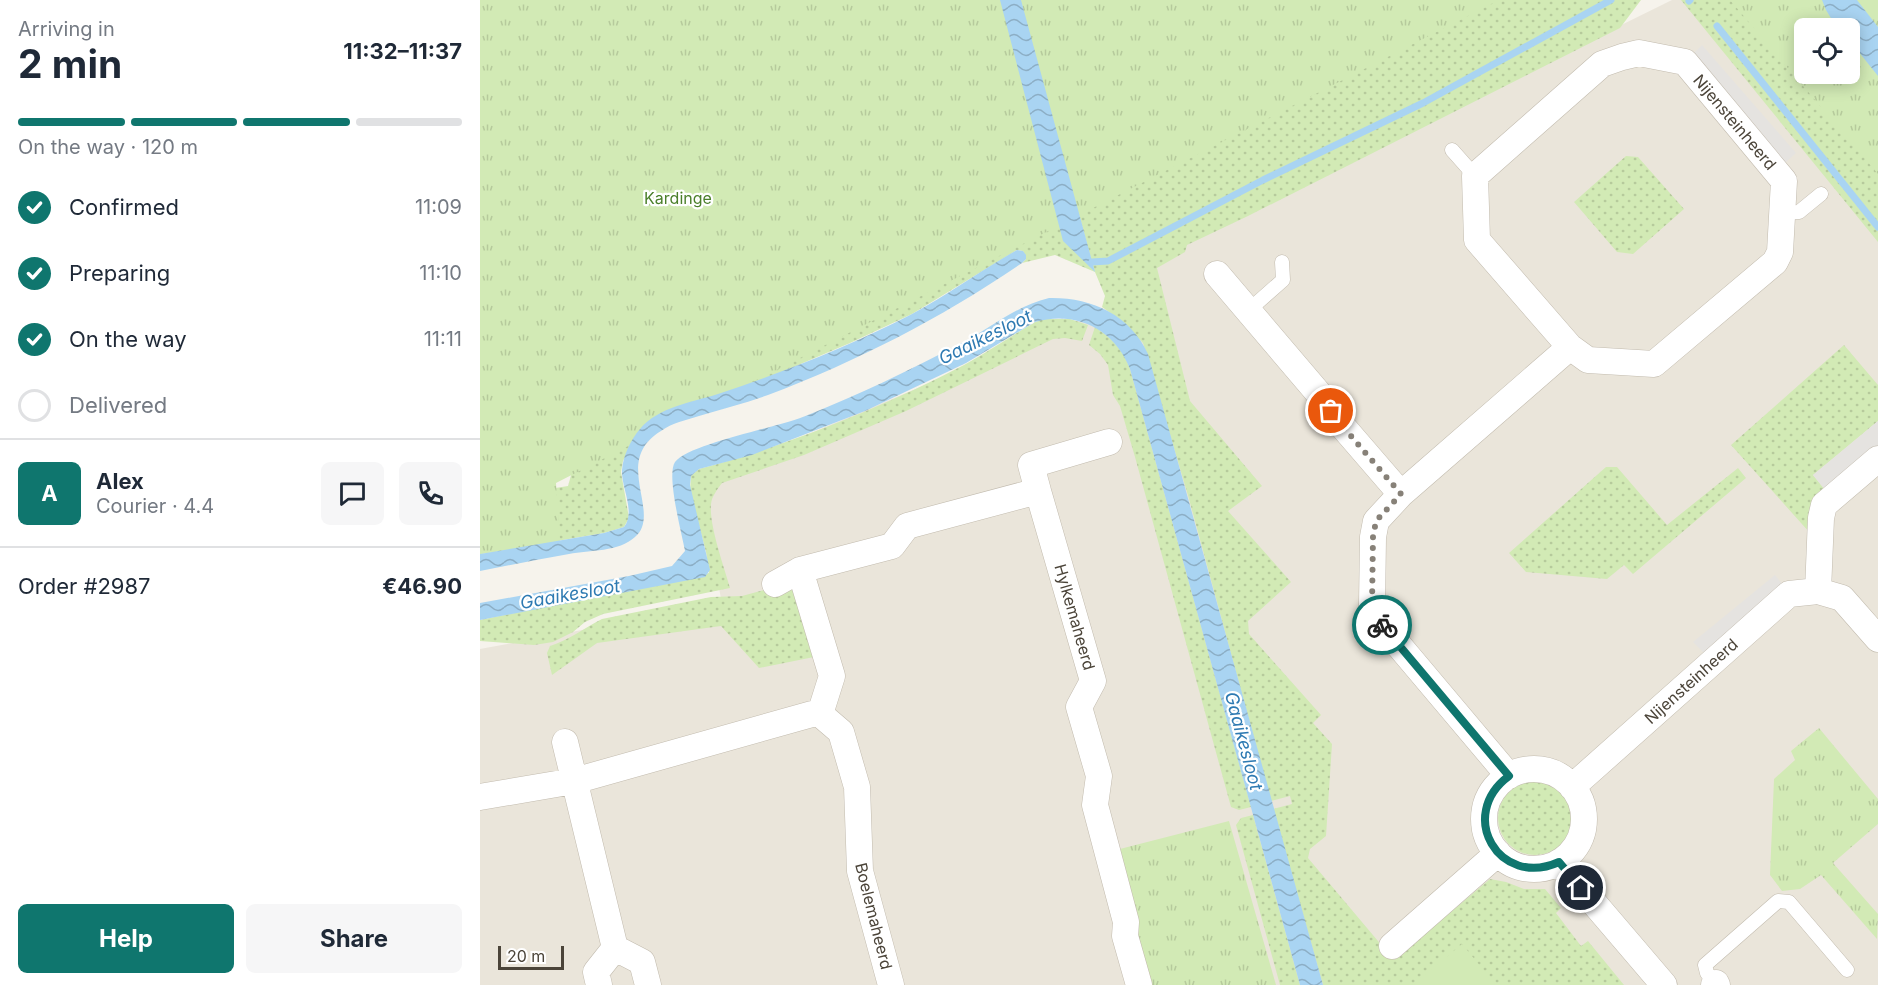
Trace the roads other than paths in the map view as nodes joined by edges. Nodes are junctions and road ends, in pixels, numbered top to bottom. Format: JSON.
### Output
{"nodes":[{"id":1,"x":1452,"y":150,"type":"dead end"},
{"id":2,"x":1475,"y":176,"type":"junction"},
{"id":3,"x":1821,"y":194,"type":"dead end"},
{"id":4,"x":1782,"y":213,"type":"junction"},
{"id":5,"x":1282,"y":262,"type":"dead end"},
{"id":6,"x":1217,"y":274,"type":"dead end"},
{"id":7,"x":1249,"y":310,"type":"junction"},
{"id":8,"x":1570,"y":347,"type":"junction"},
{"id":9,"x":1110,"y":442,"type":"dead end"},
{"id":10,"x":1878,"y":459,"type":"edge"},
{"id":11,"x":1038,"y":490,"type":"junction"},
{"id":12,"x":1401,"y":494,"type":"junction"},
{"id":13,"x":800,"y":570,"type":"junction"},
{"id":14,"x":776,"y":584,"type":"dead end"},
{"id":15,"x":1818,"y":591,"type":"junction"},
{"id":16,"x":1878,"y":639,"type":"edge"},
{"id":17,"x":820,"y":714,"type":"junction"},
{"id":18,"x":565,"y":741,"type":"dead end"},
{"id":19,"x":1509,"y":776,"type":"junction"},
{"id":20,"x":574,"y":780,"type":"junction"},
{"id":21,"x":1572,"y":787,"type":"junction"},
{"id":22,"x":480,"y":797,"type":"edge"},
{"id":23,"x":1498,"y":853,"type":"junction"},
{"id":24,"x":1559,"y":862,"type":"junction"},
{"id":25,"x":1392,"y":946,"type":"dead end"},
{"id":26,"x":615,"y":948,"type":"junction"},
{"id":27,"x":1847,"y":970,"type":"dead end"},
{"id":28,"x":1662,"y":984,"type":"edge"},
{"id":29,"x":1716,"y":984,"type":"edge"},
{"id":30,"x":599,"y":985,"type":"edge"},
{"id":31,"x":648,"y":985,"type":"edge"},
{"id":32,"x":891,"y":985,"type":"edge"},
{"id":33,"x":1139,"y":985,"type":"edge"}],
"edges":[{"from":1,"to":2,"type":"lane"},
{"from":2,"to":4,"type":"street","name":"Nijensteinheerd"},
{"from":2,"to":8,"type":"street","name":"Nijensteinheerd"},
{"from":3,"to":4,"type":"lane"},
{"from":4,"to":8,"type":"street","name":"Nijensteinheerd"},
{"from":5,"to":7,"type":"lane"},
{"from":6,"to":7,"type":"street"},
{"from":7,"to":12,"type":"street"},
{"from":8,"to":12,"type":"street"},
{"from":9,"to":11,"type":"street","name":"Hylkemaheerd"},
{"from":10,"to":15,"type":"street"},
{"from":11,"to":13,"type":"street"},
{"from":11,"to":33,"type":"street","name":"Hylkemaheerd"},
{"from":12,"to":19,"type":"street"},
{"from":13,"to":14,"type":"street"},
{"from":13,"to":17,"type":"street"},
{"from":15,"to":16,"type":"street","name":"Nijensteinheerd"},
{"from":15,"to":21,"type":"street","name":"Nijensteinheerd"},
{"from":17,"to":20,"type":"street"},
{"from":17,"to":32,"type":"street","name":"Boelemaheerd"},
{"from":18,"to":20,"type":"street"},
{"from":19,"to":21,"type":"street"},
{"from":19,"to":23,"type":"street"},
{"from":20,"to":22,"type":"street"},
{"from":20,"to":26,"type":"street"},
{"from":21,"to":24,"type":"street"},
{"from":23,"to":24,"type":"street"},
{"from":23,"to":25,"type":"street"},
{"from":24,"to":28,"type":"street"},
{"from":26,"to":30,"type":"street"},
{"from":26,"to":31,"type":"street"},
{"from":27,"to":29,"type":"lane"}]}
